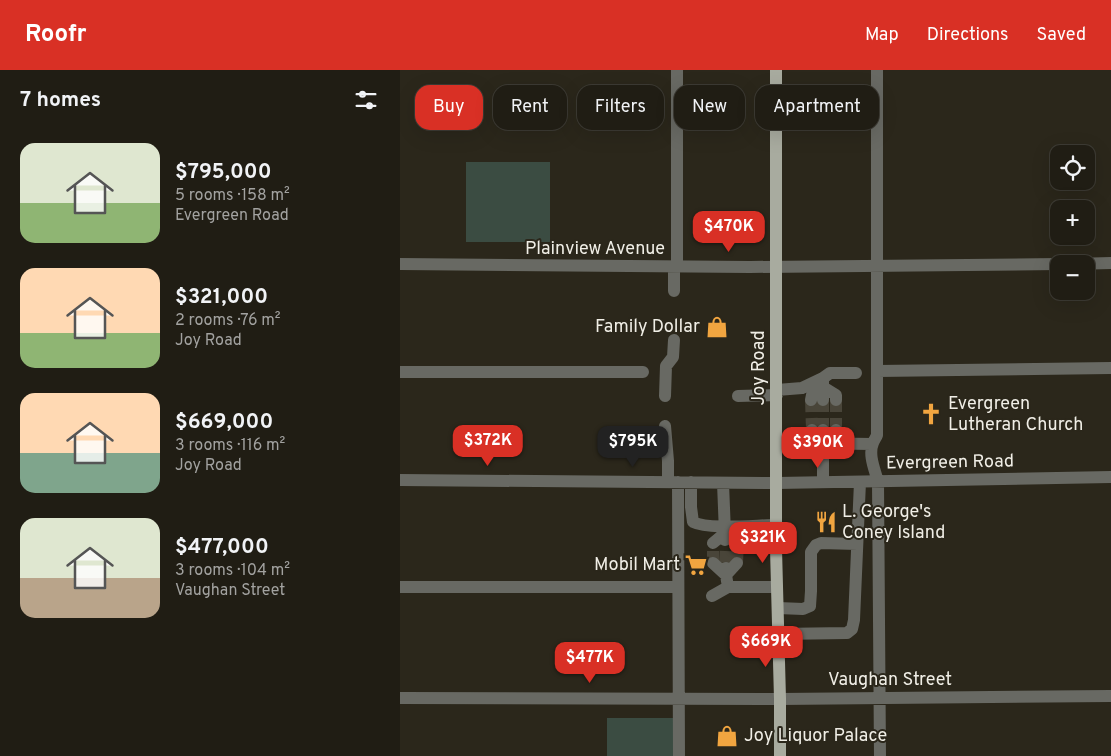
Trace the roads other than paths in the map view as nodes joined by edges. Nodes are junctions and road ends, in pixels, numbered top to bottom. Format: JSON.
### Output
{"nodes":[{"id":1,"x":677,"y":70,"type":"edge"},
{"id":2,"x":776,"y":70,"type":"edge"},
{"id":3,"x":877,"y":70,"type":"edge"},
{"id":4,"x":1095,"y":263,"type":"edge"},
{"id":5,"x":1111,"y":263,"type":"edge"},
{"id":6,"x":400,"y":264,"type":"edge"},
{"id":7,"x":1050,"y":264,"type":"edge"},
{"id":8,"x":877,"y":266,"type":"junction"},
{"id":9,"x":676,"y":267,"type":"junction"},
{"id":10,"x":776,"y":267,"type":"junction"},
{"id":11,"x":674,"y":291,"type":"dead end"},
{"id":12,"x":674,"y":340,"type":"dead end"},
{"id":13,"x":1111,"y":368,"type":"edge"},
{"id":14,"x":878,"y":371,"type":"junction"},
{"id":15,"x":400,"y":372,"type":"edge"},
{"id":16,"x":643,"y":372,"type":"dead end"},
{"id":17,"x":856,"y":373,"type":"dead end"},
{"id":18,"x":823,"y":382,"type":"junction"},
{"id":19,"x":777,"y":393,"type":"junction"},
{"id":20,"x":665,"y":396,"type":"dead end"},
{"id":21,"x":738,"y":396,"type":"dead end"},
{"id":22,"x":817,"y":400,"type":"tunnel mouth"},
{"id":23,"x":836,"y":400,"type":"tunnel mouth"},
{"id":24,"x":665,"y":426,"type":"dead end"},
{"id":25,"x":823,"y":443,"type":"junction"},
{"id":26,"x":777,"y":444,"type":"junction"},
{"id":27,"x":872,"y":444,"type":"junction"},
{"id":28,"x":1111,"y":477,"type":"edge"},
{"id":29,"x":400,"y":480,"type":"edge"},
{"id":30,"x":673,"y":482,"type":"junction"},
{"id":31,"x":691,"y":482,"type":"junction"},
{"id":32,"x":724,"y":482,"type":"junction"},
{"id":33,"x":823,"y":482,"type":"junction"},
{"id":34,"x":860,"y":482,"type":"junction"},
{"id":35,"x":878,"y":482,"type":"junction"},
{"id":36,"x":777,"y":483,"type":"junction"},
{"id":37,"x":777,"y":525,"type":"junction"},
{"id":38,"x":725,"y":538,"type":"junction"},
{"id":39,"x":857,"y":544,"type":"junction"},
{"id":40,"x":400,"y":587,"type":"edge"},
{"id":41,"x":678,"y":587,"type":"junction"},
{"id":42,"x":777,"y":587,"type":"junction"},
{"id":43,"x":712,"y":596,"type":"dead end"},
{"id":44,"x":778,"y":608,"type":"junction"},
{"id":45,"x":778,"y":634,"type":"junction"},
{"id":46,"x":1111,"y":696,"type":"edge"},
{"id":47,"x":400,"y":698,"type":"edge"},
{"id":48,"x":679,"y":698,"type":"junction"},
{"id":49,"x":880,"y":698,"type":"junction"},
{"id":50,"x":780,"y":699,"type":"junction"},
{"id":51,"x":679,"y":756,"type":"edge"},
{"id":52,"x":780,"y":756,"type":"edge"},
{"id":53,"x":880,"y":756,"type":"edge"}],
"edges":[{"from":1,"to":9,"type":"street"},
{"from":2,"to":10,"type":"main road","name":"Joy Road"},
{"from":3,"to":8,"type":"street"},
{"from":4,"to":5,"type":"street"},
{"from":6,"to":9,"type":"street","name":"Plainview Avenue"},
{"from":7,"to":8,"type":"street","name":"Plainview Avenue"},
{"from":8,"to":10,"type":"street","name":"Plainview Avenue"},
{"from":8,"to":14,"type":"street"},
{"from":9,"to":10,"type":"street","name":"Plainview Avenue"},
{"from":9,"to":11,"type":"street"},
{"from":10,"to":19,"type":"main road","name":"Joy Road"},
{"from":12,"to":20,"type":"street"},
{"from":13,"to":14,"type":"street"},
{"from":14,"to":27,"type":"street"},
{"from":15,"to":16,"type":"street"},
{"from":17,"to":18,"type":"street"},
{"from":18,"to":19,"type":"street"},
{"from":18,"to":22,"type":"street"},
{"from":18,"to":23,"type":"street"},
{"from":19,"to":21,"type":"street"},
{"from":19,"to":26,"type":"main road","name":"Joy Road"},
{"from":24,"to":30,"type":"street"},
{"from":25,"to":25,"type":"street"},
{"from":25,"to":26,"type":"street"},
{"from":25,"to":27,"type":"street"},
{"from":25,"to":33,"type":"street"},
{"from":26,"to":36,"type":"main road","name":"Joy Road"},
{"from":27,"to":35,"type":"street"},
{"from":28,"to":35,"type":"street","name":"Evergreen Road"},
{"from":29,"to":30,"type":"street","name":"Evergreen Road"},
{"from":30,"to":31,"type":"street","name":"Evergreen Road"},
{"from":30,"to":41,"type":"street"},
{"from":31,"to":32,"type":"street","name":"Evergreen Road"},
{"from":31,"to":38,"type":"street"},
{"from":32,"to":36,"type":"street","name":"Evergreen Road"},
{"from":32,"to":38,"type":"street"},
{"from":33,"to":34,"type":"street","name":"Evergreen Road"},
{"from":33,"to":36,"type":"street","name":"Evergreen Road"},
{"from":34,"to":35,"type":"street","name":"Evergreen Road"},
{"from":34,"to":39,"type":"street"},
{"from":35,"to":49,"type":"street"},
{"from":36,"to":37,"type":"main road","name":"Joy Road"},
{"from":37,"to":38,"type":"street"},
{"from":37,"to":42,"type":"main road","name":"Joy Road"},
{"from":39,"to":44,"type":"street"},
{"from":39,"to":45,"type":"street"},
{"from":40,"to":41,"type":"street"},
{"from":41,"to":48,"type":"street"},
{"from":42,"to":43,"type":"street"},
{"from":42,"to":44,"type":"main road","name":"Joy Road"},
{"from":44,"to":45,"type":"main road","name":"Joy Road"},
{"from":45,"to":50,"type":"main road","name":"Joy Road"},
{"from":46,"to":49,"type":"street","name":"Vaughan Street"},
{"from":47,"to":48,"type":"street","name":"Vaughan Street"},
{"from":48,"to":50,"type":"street","name":"Vaughan Street"},
{"from":48,"to":51,"type":"street"},
{"from":49,"to":50,"type":"street","name":"Vaughan Street"},
{"from":49,"to":53,"type":"street"},
{"from":50,"to":52,"type":"main road","name":"Joy Road"}]}
